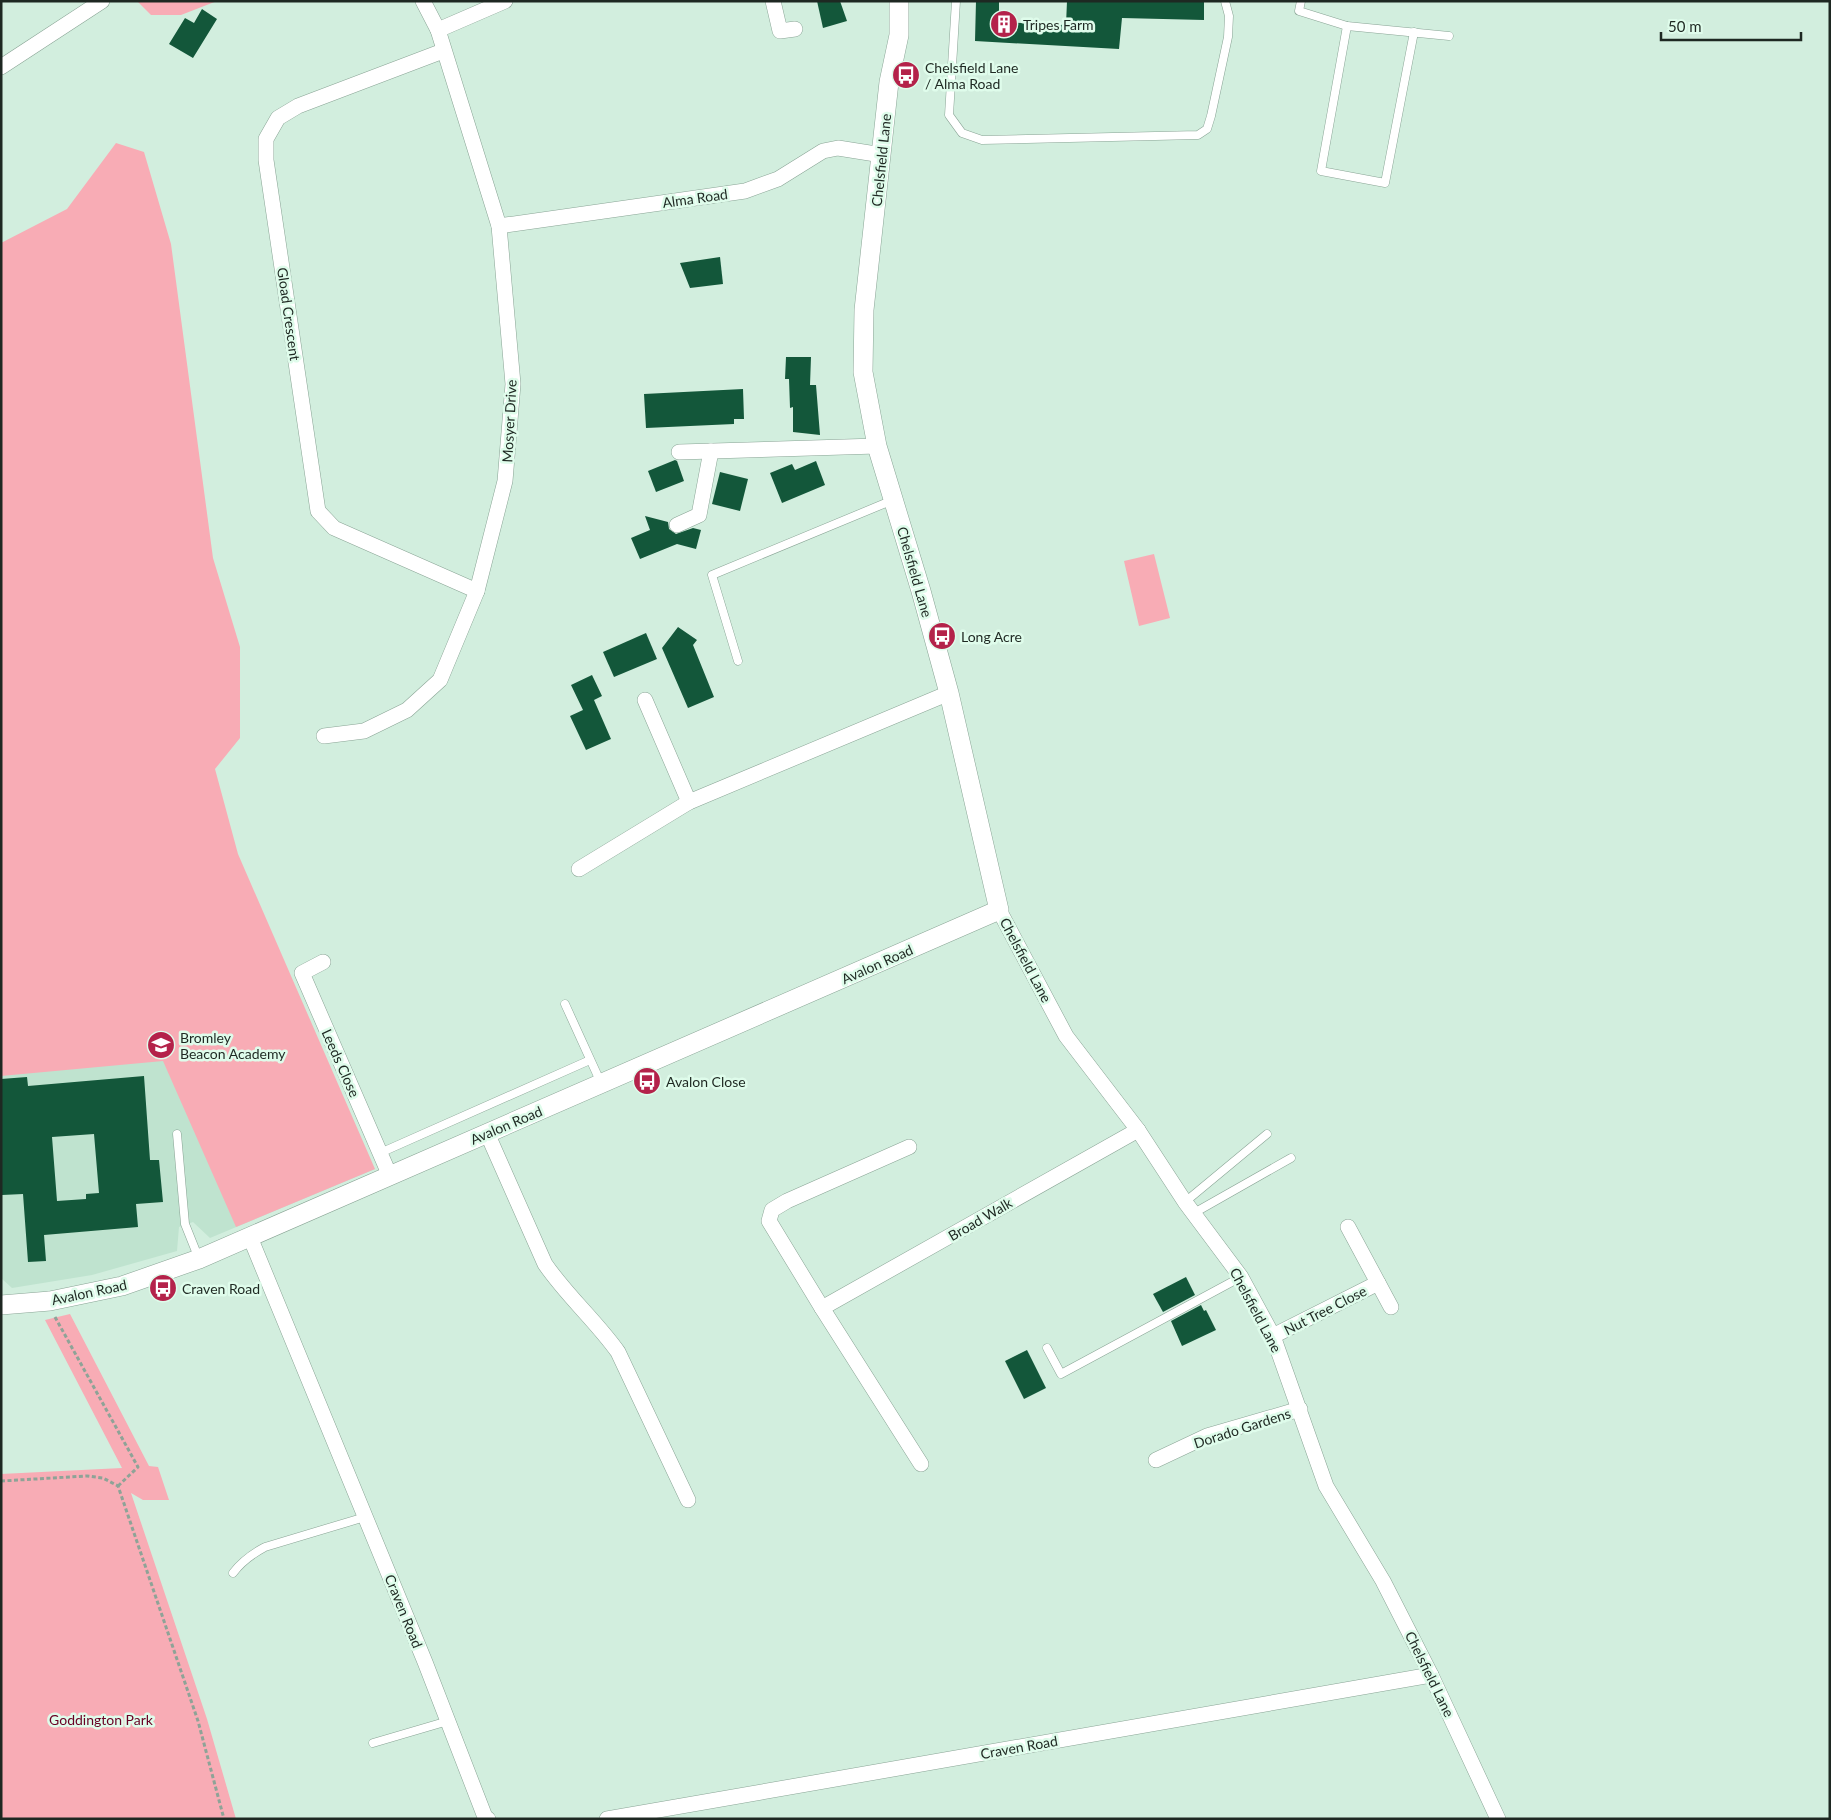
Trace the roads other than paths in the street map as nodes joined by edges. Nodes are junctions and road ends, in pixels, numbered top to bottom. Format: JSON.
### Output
{"nodes":[{"id":1,"x":102,"y":1,"type":"edge"},
{"id":2,"x":423,"y":1,"type":"edge"},
{"id":3,"x":505,"y":1,"type":"edge"},
{"id":4,"x":773,"y":1,"type":"edge"},
{"id":5,"x":899,"y":1,"type":"edge"},
{"id":6,"x":956,"y":1,"type":"edge"},
{"id":7,"x":1225,"y":1,"type":"edge"},
{"id":8,"x":1301,"y":1,"type":"edge"},
{"id":9,"x":1348,"y":26,"type":"junction"},
{"id":10,"x":795,"y":29,"type":"dead end"},
{"id":11,"x":438,"y":30,"type":"junction"},
{"id":12,"x":1414,"y":32,"type":"junction"},
{"id":13,"x":1449,"y":36,"type":"dead end"},
{"id":14,"x":444,"y":51,"type":"junction"},
{"id":15,"x":1,"y":67,"type":"edge"},
{"id":16,"x":882,"y":154,"type":"junction"},
{"id":17,"x":499,"y":226,"type":"junction"},
{"id":18,"x":877,"y":446,"type":"junction"},
{"id":19,"x":710,"y":451,"type":"junction"},
{"id":20,"x":679,"y":452,"type":"dead end"},
{"id":21,"x":893,"y":500,"type":"junction"},
{"id":22,"x":677,"y":525,"type":"dead end"},
{"id":23,"x":478,"y":591,"type":"junction"},
{"id":24,"x":738,"y":661,"type":"dead end"},
{"id":25,"x":949,"y":693,"type":"junction"},
{"id":26,"x":645,"y":700,"type":"dead end"},
{"id":27,"x":324,"y":736,"type":"dead end"},
{"id":28,"x":689,"y":802,"type":"junction"},
{"id":29,"x":579,"y":869,"type":"dead end"},
{"id":30,"x":999,"y":910,"type":"junction"},
{"id":31,"x":323,"y":962,"type":"dead end"},
{"id":32,"x":565,"y":1004,"type":"dead end"},
{"id":33,"x":590,"y":1060,"type":"junction"},
{"id":34,"x":602,"y":1084,"type":"junction"},
{"id":35,"x":1138,"y":1130,"type":"junction"},
{"id":36,"x":487,"y":1133,"type":"junction"},
{"id":37,"x":177,"y":1134,"type":"dead end"},
{"id":38,"x":1267,"y":1134,"type":"dead end"},
{"id":39,"x":909,"y":1147,"type":"dead end"},
{"id":40,"x":380,"y":1153,"type":"junction"},
{"id":41,"x":1291,"y":1158,"type":"dead end"},
{"id":42,"x":390,"y":1176,"type":"junction"},
{"id":43,"x":1190,"y":1207,"type":"junction"},
{"id":44,"x":1348,"y":1227,"type":"dead end"},
{"id":45,"x":250,"y":1238,"type":"junction"},
{"id":46,"x":199,"y":1259,"type":"junction"},
{"id":47,"x":1241,"y":1277,"type":"junction"},
{"id":48,"x":1378,"y":1283,"type":"junction"},
{"id":49,"x":1,"y":1305,"type":"edge"},
{"id":50,"x":822,"y":1308,"type":"junction"},
{"id":51,"x":1391,"y":1308,"type":"dead end"},
{"id":52,"x":1272,"y":1336,"type":"junction"},
{"id":53,"x":1047,"y":1348,"type":"dead end"},
{"id":54,"x":1300,"y":1409,"type":"junction"},
{"id":55,"x":1156,"y":1460,"type":"dead end"},
{"id":56,"x":921,"y":1464,"type":"dead end"},
{"id":57,"x":688,"y":1500,"type":"dead end"},
{"id":58,"x":365,"y":1517,"type":"junction"},
{"id":59,"x":233,"y":1573,"type":"dead end"},
{"id":60,"x":1431,"y":1675,"type":"junction"},
{"id":61,"x":448,"y":1721,"type":"junction"},
{"id":62,"x":373,"y":1743,"type":"dead end"},
{"id":63,"x":484,"y":1818,"type":"edge"},
{"id":64,"x":607,"y":1819,"type":"edge"},
{"id":65,"x":1498,"y":1819,"type":"edge"}],
"edges":[{"from":1,"to":15,"type":"street"},
{"from":2,"to":11,"type":"street","name":"Mosyer Drive"},
{"from":3,"to":11,"type":"street"},
{"from":4,"to":10,"type":"street"},
{"from":5,"to":16,"type":"street","name":"Chelsfield Lane"},
{"from":6,"to":7,"type":"lane"},
{"from":8,"to":9,"type":"lane"},
{"from":9,"to":12,"type":"lane"},
{"from":9,"to":12,"type":"lane"},
{"from":11,"to":14,"type":"street","name":"Mosyer Drive"},
{"from":12,"to":13,"type":"lane"},
{"from":14,"to":17,"type":"street","name":"Mosyer Drive"},
{"from":14,"to":23,"type":"street","name":"Gload Crescent"},
{"from":16,"to":17,"type":"street","name":"Alma Road"},
{"from":16,"to":18,"type":"street","name":"Chelsfield Lane"},
{"from":17,"to":23,"type":"street","name":"Mosyer Drive"},
{"from":18,"to":19,"type":"street"},
{"from":18,"to":21,"type":"street","name":"Chelsfield Lane"},
{"from":19,"to":20,"type":"street"},
{"from":19,"to":22,"type":"street"},
{"from":21,"to":24,"type":"lane"},
{"from":21,"to":25,"type":"street","name":"Chelsfield Lane"},
{"from":23,"to":27,"type":"street","name":"Mosyer Drive"},
{"from":25,"to":28,"type":"street"},
{"from":25,"to":30,"type":"street","name":"Chelsfield Lane"},
{"from":26,"to":28,"type":"street"},
{"from":28,"to":29,"type":"street"},
{"from":30,"to":34,"type":"street","name":"Avalon Road"},
{"from":30,"to":35,"type":"street","name":"Chelsfield Lane"},
{"from":31,"to":40,"type":"street","name":"Leeds Close"},
{"from":32,"to":33,"type":"lane"},
{"from":33,"to":34,"type":"lane"},
{"from":33,"to":40,"type":"lane"},
{"from":34,"to":36,"type":"street","name":"Avalon Road"},
{"from":35,"to":43,"type":"street","name":"Chelsfield Lane"},
{"from":35,"to":50,"type":"street","name":"Broad Walk"},
{"from":36,"to":42,"type":"street","name":"Avalon Road"},
{"from":36,"to":57,"type":"street"},
{"from":37,"to":46,"type":"lane"},
{"from":38,"to":43,"type":"lane"},
{"from":39,"to":50,"type":"street"},
{"from":40,"to":42,"type":"street","name":"Leeds Close"},
{"from":41,"to":43,"type":"lane"},
{"from":42,"to":45,"type":"street","name":"Avalon Road"},
{"from":43,"to":47,"type":"street","name":"Chelsfield Lane"},
{"from":44,"to":48,"type":"street","name":"Nut Tree Close"},
{"from":45,"to":46,"type":"street","name":"Avalon Road"},
{"from":45,"to":58,"type":"street","name":"Craven Road"},
{"from":46,"to":49,"type":"street","name":"Avalon Road"},
{"from":47,"to":52,"type":"street","name":"Chelsfield Lane"},
{"from":47,"to":53,"type":"lane"},
{"from":48,"to":51,"type":"street","name":"Nut Tree Close"},
{"from":48,"to":52,"type":"street","name":"Nut Tree Close"},
{"from":50,"to":56,"type":"street"},
{"from":52,"to":54,"type":"street","name":"Chelsfield Lane"},
{"from":54,"to":55,"type":"street","name":"Dorado Gardens"},
{"from":54,"to":60,"type":"street","name":"Chelsfield Lane"},
{"from":58,"to":59,"type":"lane"},
{"from":58,"to":61,"type":"street","name":"Craven Road"},
{"from":60,"to":64,"type":"street","name":"Craven Road"},
{"from":60,"to":65,"type":"street","name":"Chelsfield Lane"},
{"from":61,"to":62,"type":"lane"},
{"from":61,"to":63,"type":"street","name":"Craven Road"}]}
